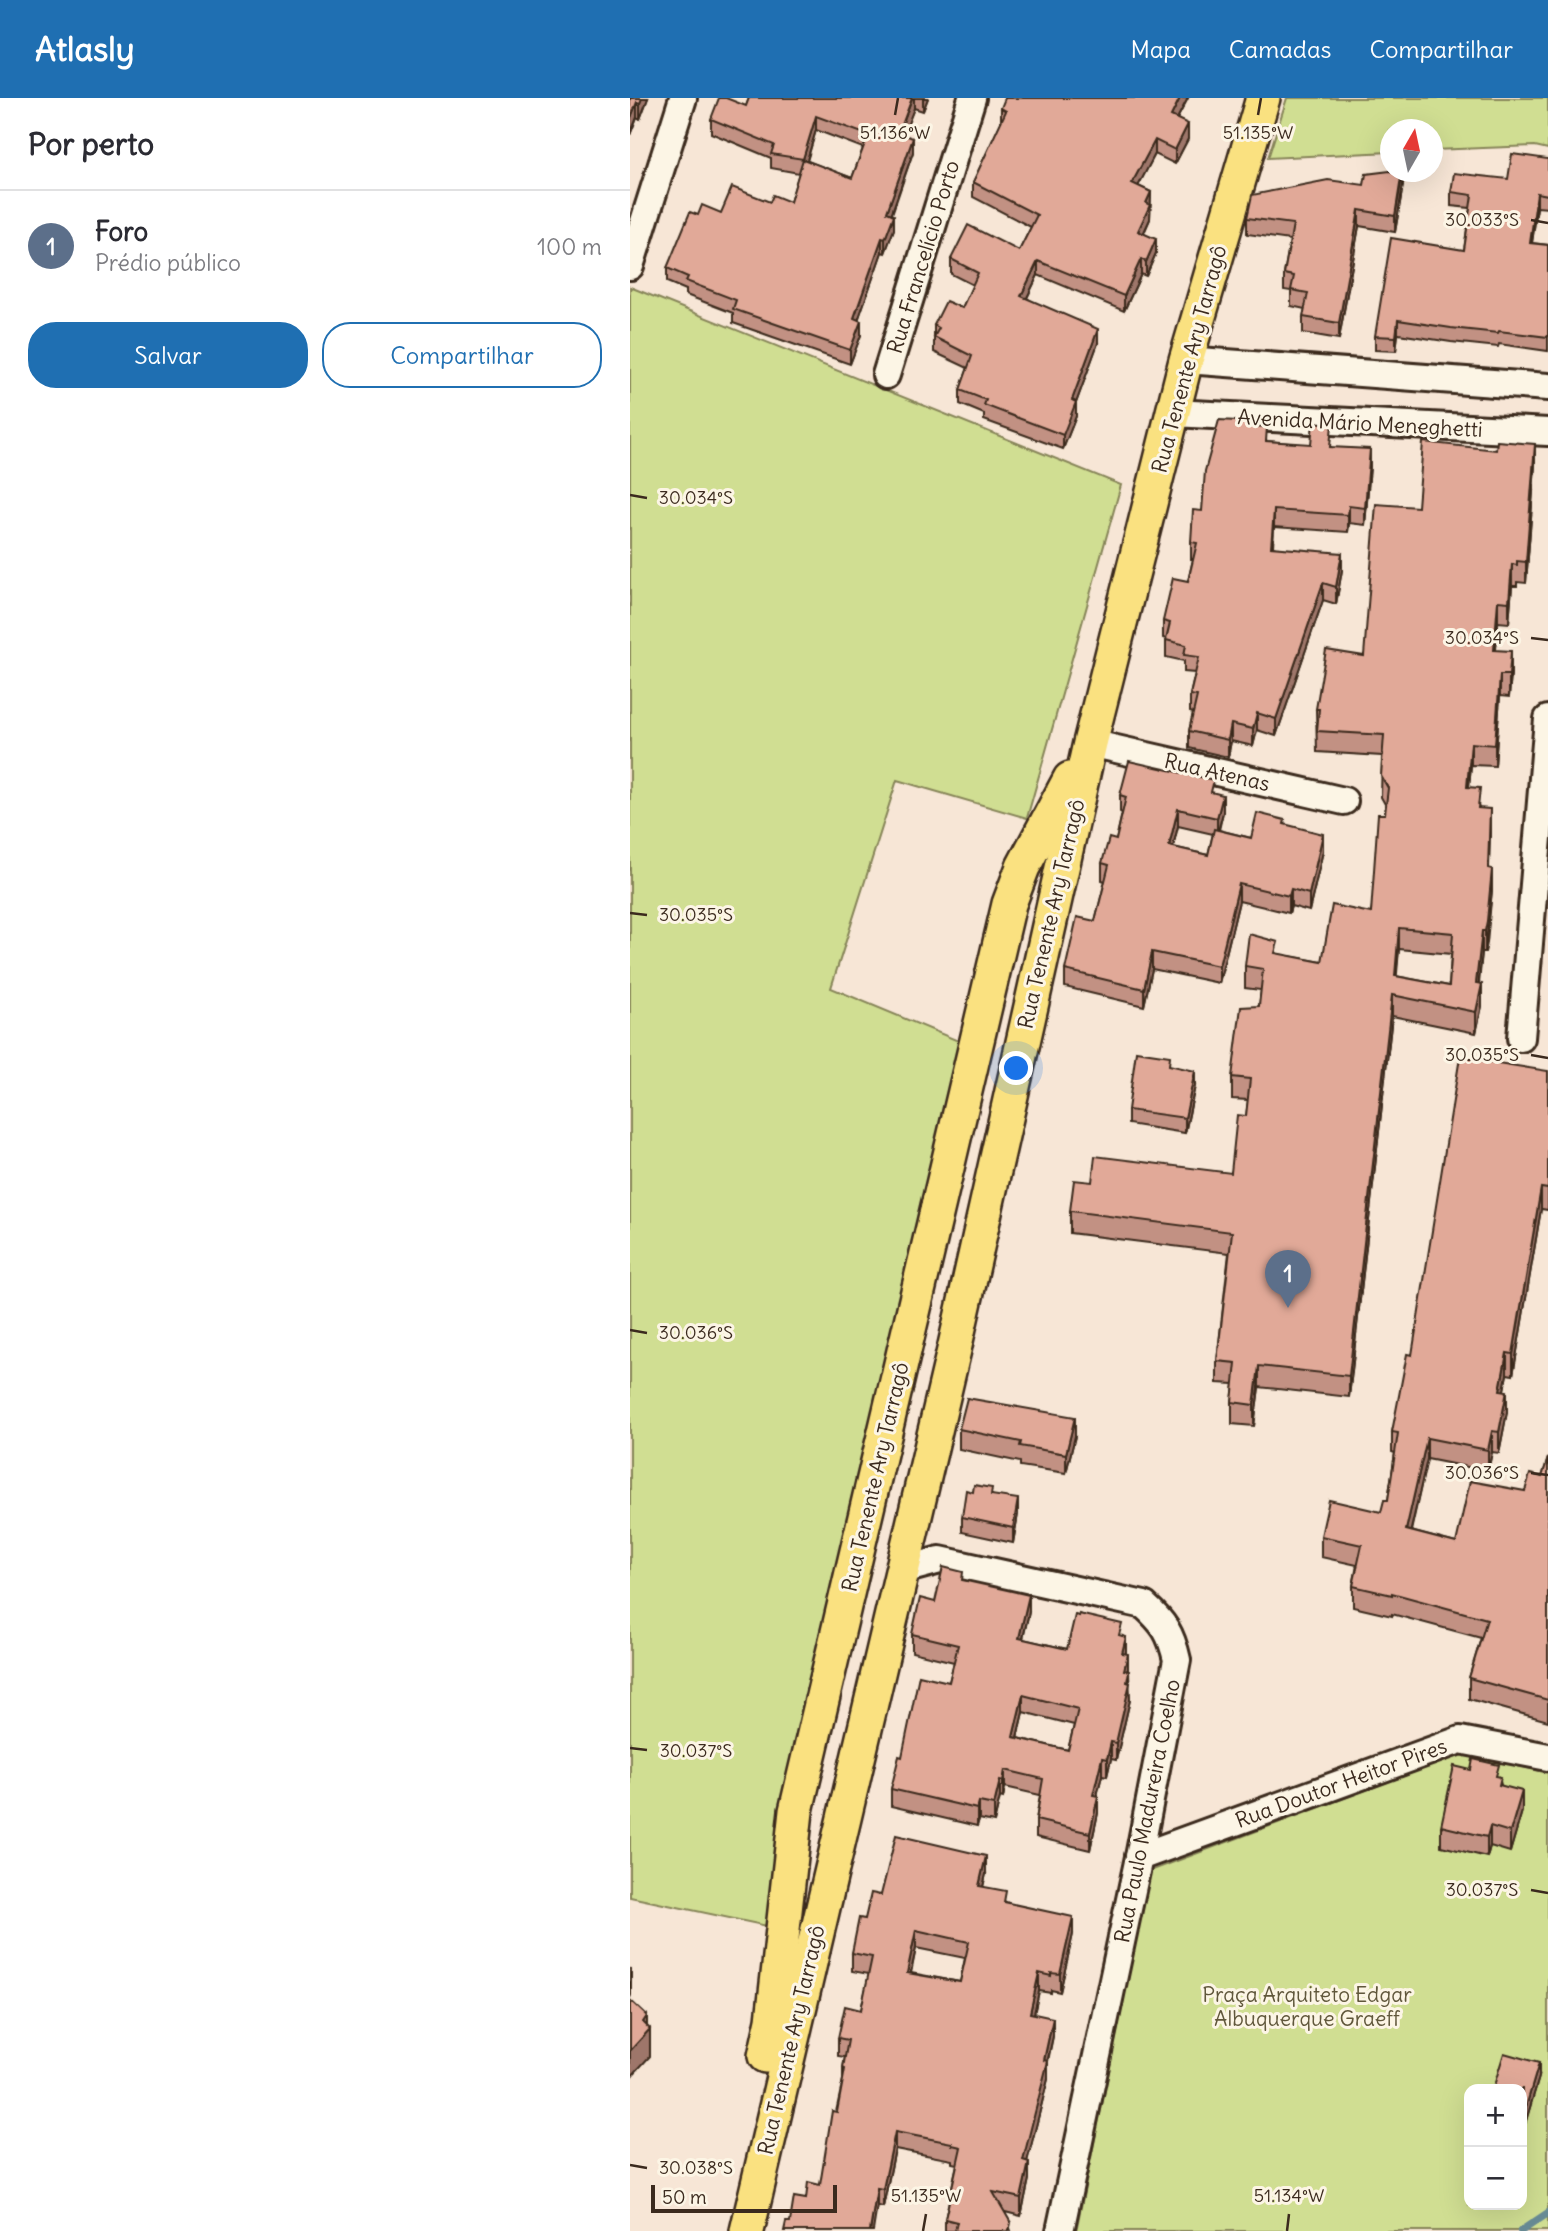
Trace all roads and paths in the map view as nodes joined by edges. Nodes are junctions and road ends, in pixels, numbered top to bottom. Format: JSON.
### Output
{"nodes":[{"id":1,"x":683,"y":98,"type":"edge"},
{"id":2,"x":972,"y":98,"type":"edge"},
{"id":3,"x":1263,"y":98,"type":"edge"},
{"id":4,"x":630,"y":265,"type":"edge"},
{"id":5,"x":1186,"y":360,"type":"junction"},
{"id":6,"x":887,"y":375,"type":"dead end"},
{"id":7,"x":1548,"y":387,"type":"edge"},
{"id":8,"x":1173,"y":413,"type":"junction"},
{"id":9,"x":1548,"y":432,"type":"edge"},
{"id":10,"x":1548,"y":719,"type":"edge"},
{"id":11,"x":1090,"y":743,"type":"junction"},
{"id":12,"x":1344,"y":801,"type":"dead end"},
{"id":13,"x":1011,"y":897,"type":"junction"},
{"id":14,"x":1053,"y":907,"type":"junction"},
{"id":15,"x":1521,"y":1038,"type":"dead end"},
{"id":16,"x":864,"y":1523,"type":"junction"},
{"id":17,"x":911,"y":1534,"type":"junction"},
{"id":18,"x":856,"y":1559,"type":"junction"},
{"id":19,"x":940,"y":1560,"type":"junction"},
{"id":20,"x":903,"y":1570,"type":"junction"},
{"id":21,"x":1548,"y":1757,"type":"edge"},
{"id":22,"x":1139,"y":1857,"type":"junction"},
{"id":23,"x":728,"y":2231,"type":"edge"},
{"id":24,"x":747,"y":2231,"type":"edge"},
{"id":25,"x":1060,"y":2231,"type":"edge"}],
"edges":[{"from":1,"to":4,"type":"street"},
{"from":2,"to":6,"type":"street","name":"Rua Francelício Porto"},
{"from":3,"to":5,"type":"main road","name":"Rua Tenente Ary Tarragô"},
{"from":5,"to":7,"type":"street"},
{"from":5,"to":8,"type":"main road","name":"Rua Tenente Ary Tarragô"},
{"from":8,"to":9,"type":"street","name":"Avenida Mário Meneghetti"},
{"from":8,"to":11,"type":"main road","name":"Rua Tenente Ary Tarragô"},
{"from":10,"to":15,"type":"street"},
{"from":11,"to":12,"type":"street","name":"Rua Atenas"},
{"from":11,"to":13,"type":"main road","name":"Rua Tenente Ary Tarragô"},
{"from":11,"to":14,"type":"main road","name":"Rua Tenente Ary Tarragô"},
{"from":13,"to":14,"type":"main road"},
{"from":13,"to":16,"type":"main road","name":"Rua Tenente Ary Tarragô"},
{"from":14,"to":17,"type":"main road","name":"Rua Tenente Ary Tarragô"},
{"from":16,"to":17,"type":"main road"},
{"from":16,"to":18,"type":"main road","name":"Rua Tenente Ary Tarragô"},
{"from":17,"to":19,"type":"street","name":"Rua Paulo Madureira Coelho"},
{"from":17,"to":20,"type":"main road","name":"Rua Tenente Ary Tarragô"},
{"from":18,"to":20,"type":"main road"},
{"from":18,"to":23,"type":"main road","name":"Rua Tenente Ary Tarragô"},
{"from":19,"to":20,"type":"street","name":"Rua Paulo Madureira Coelho"},
{"from":19,"to":22,"type":"street","name":"Rua Paulo Madureira Coelho"},
{"from":20,"to":24,"type":"main road","name":"Rua Tenente Ary Tarragô"},
{"from":21,"to":22,"type":"street","name":"Rua Doutor Heitor Pires"},
{"from":22,"to":25,"type":"street","name":"Rua Paulo Madureira Coelho"}]}
